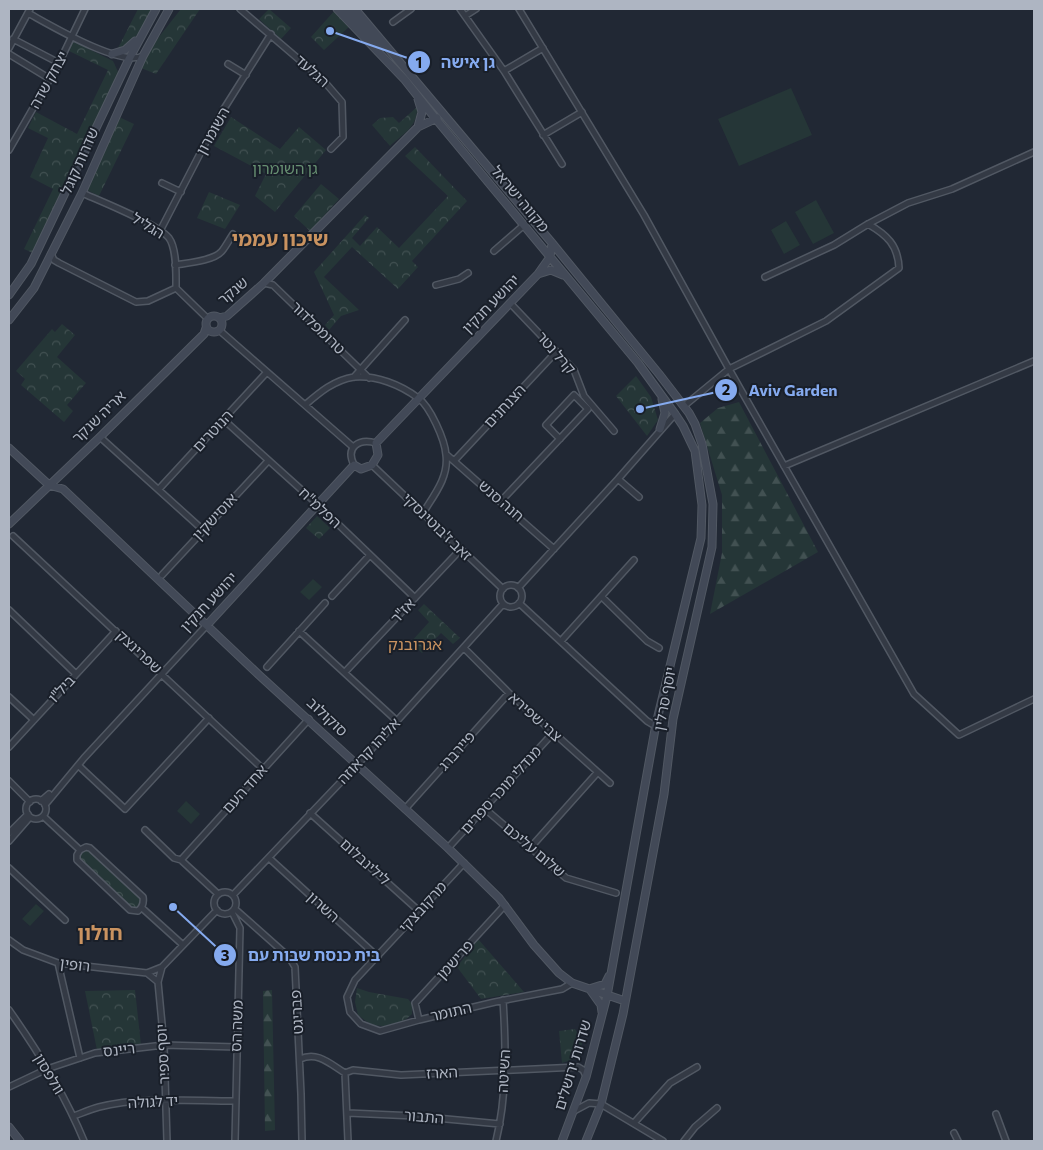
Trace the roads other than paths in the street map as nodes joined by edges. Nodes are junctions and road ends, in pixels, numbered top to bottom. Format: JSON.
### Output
{"nodes":[{"id":1,"x":83,"y":9,"type":"edge"},
{"id":2,"x":156,"y":9,"type":"edge"},
{"id":3,"x":169,"y":9,"type":"edge"},
{"id":4,"x":240,"y":9,"type":"edge"},
{"id":5,"x":337,"y":9,"type":"edge"},
{"id":6,"x":346,"y":9,"type":"edge"},
{"id":7,"x":355,"y":9,"type":"edge"},
{"id":8,"x":410,"y":9,"type":"edge"},
{"id":9,"x":460,"y":9,"type":"edge"},
{"id":10,"x":476,"y":9,"type":"edge"},
{"id":11,"x":519,"y":9,"type":"edge"},
{"id":12,"x":29,"y":11,"type":"edge"},
{"id":13,"x":465,"y":16,"type":"junction"},
{"id":14,"x":393,"y":22,"type":"dead end"},
{"id":15,"x":142,"y":33,"type":"junction"},
{"id":16,"x":271,"y":34,"type":"junction"},
{"id":17,"x":72,"y":37,"type":"junction"},
{"id":18,"x":13,"y":39,"type":"junction"},
{"id":19,"x":378,"y":44,"type":"junction"},
{"id":20,"x":9,"y":48,"type":"edge"},
{"id":21,"x":543,"y":48,"type":"junction"},
{"id":22,"x":390,"y":49,"type":"junction"},
{"id":23,"x":9,"y":54,"type":"edge"},
{"id":24,"x":112,"y":54,"type":"junction"},
{"id":25,"x":381,"y":55,"type":"junction"},
{"id":26,"x":143,"y":56,"type":"junction"},
{"id":27,"x":129,"y":59,"type":"junction"},
{"id":28,"x":59,"y":63,"type":"junction"},
{"id":29,"x":228,"y":64,"type":"dead end"},
{"id":30,"x":504,"y":71,"type":"junction"},
{"id":31,"x":246,"y":75,"type":"junction"},
{"id":32,"x":50,"y":79,"type":"junction"},
{"id":33,"x":417,"y":94,"type":"junction"},
{"id":34,"x":582,"y":112,"type":"junction"},
{"id":35,"x":435,"y":118,"type":"junction"},
{"id":36,"x":449,"y":120,"type":"junction"},
{"id":37,"x":418,"y":127,"type":"junction"},
{"id":38,"x":543,"y":135,"type":"junction"},
{"id":39,"x":11,"y":139,"type":"edge"},
{"id":40,"x":331,"y":149,"type":"dead end"},
{"id":41,"x":9,"y":150,"type":"edge"},
{"id":42,"x":1034,"y":152,"type":"edge"},
{"id":43,"x":562,"y":164,"type":"dead end"},
{"id":44,"x":162,"y":183,"type":"dead end"},
{"id":45,"x":181,"y":192,"type":"junction"},
{"id":46,"x":82,"y":193,"type":"junction"},
{"id":47,"x":868,"y":224,"type":"junction"},
{"id":48,"x":524,"y":225,"type":"junction"},
{"id":49,"x":160,"y":230,"type":"junction"},
{"id":50,"x":233,"y":234,"type":"dead end"},
{"id":51,"x":552,"y":243,"type":"junction"},
{"id":52,"x":494,"y":251,"type":"dead end"},
{"id":53,"x":51,"y":254,"type":"junction"},
{"id":54,"x":550,"y":257,"type":"junction"},
{"id":55,"x":175,"y":265,"type":"junction"},
{"id":56,"x":468,"y":272,"type":"dead end"},
{"id":57,"x":538,"y":274,"type":"junction"},
{"id":58,"x":566,"y":276,"type":"junction"},
{"id":59,"x":765,"y":277,"type":"dead end"},
{"id":60,"x":264,"y":283,"type":"junction"},
{"id":61,"x":436,"y":285,"type":"dead end"},
{"id":62,"x":176,"y":288,"type":"junction"},
{"id":63,"x":9,"y":295,"type":"edge"},
{"id":64,"x":510,"y":303,"type":"junction"},
{"id":65,"x":219,"y":318,"type":"junction"},
{"id":66,"x":208,"y":319,"type":"junction"},
{"id":67,"x":9,"y":320,"type":"edge"},
{"id":68,"x":405,"y":320,"type":"dead end"},
{"id":69,"x":206,"y":328,"type":"junction"},
{"id":70,"x":219,"y":330,"type":"junction"},
{"id":71,"x":556,"y":352,"type":"junction"},
{"id":72,"x":1034,"y":361,"type":"edge"},
{"id":73,"x":361,"y":369,"type":"junction"},
{"id":74,"x":729,"y":369,"type":"junction"},
{"id":75,"x":267,"y":372,"type":"junction"},
{"id":76,"x":354,"y":377,"type":"junction"},
{"id":77,"x":370,"y":378,"type":"junction"},
{"id":78,"x":660,"y":393,"type":"junction"},
{"id":79,"x":420,"y":398,"type":"junction"},
{"id":80,"x":305,"y":406,"type":"junction"},
{"id":81,"x":684,"y":406,"type":"junction"},
{"id":82,"x":675,"y":414,"type":"junction"},
{"id":83,"x":224,"y":420,"type":"junction"},
{"id":84,"x":660,"y":429,"type":"junction"},
{"id":85,"x":614,"y":432,"type":"dead end"},
{"id":86,"x":100,"y":437,"type":"junction"},
{"id":87,"x":560,"y":438,"type":"junction"},
{"id":88,"x":376,"y":443,"type":"junction"},
{"id":89,"x":353,"y":447,"type":"junction"},
{"id":90,"x":9,"y":448,"type":"edge"},
{"id":91,"x":447,"y":455,"type":"junction"},
{"id":92,"x":268,"y":460,"type":"junction"},
{"id":93,"x":454,"y":461,"type":"junction"},
{"id":94,"x":354,"y":465,"type":"junction"},
{"id":95,"x":372,"y":465,"type":"junction"},
{"id":96,"x":784,"y":466,"type":"junction"},
{"id":97,"x":618,"y":479,"type":"junction"},
{"id":98,"x":49,"y":485,"type":"junction"},
{"id":99,"x":158,"y":489,"type":"junction"},
{"id":100,"x":640,"y":497,"type":"dead end"},
{"id":101,"x":501,"y":501,"type":"junction"},
{"id":102,"x":318,"y":505,"type":"junction"},
{"id":103,"x":423,"y":514,"type":"junction"},
{"id":104,"x":9,"y":522,"type":"edge"},
{"id":105,"x":203,"y":530,"type":"junction"},
{"id":106,"x":12,"y":536,"type":"dead end"},
{"id":107,"x":554,"y":549,"type":"junction"},
{"id":108,"x":460,"y":550,"type":"junction"},
{"id":109,"x":370,"y":555,"type":"junction"},
{"id":110,"x":634,"y":560,"type":"dead end"},
{"id":111,"x":162,"y":574,"type":"dead end"},
{"id":112,"x":518,"y":588,"type":"junction"},
{"id":113,"x":503,"y":589,"type":"junction"},
{"id":114,"x":332,"y":596,"type":"dead end"},
{"id":115,"x":602,"y":596,"type":"junction"},
{"id":116,"x":415,"y":598,"type":"junction"},
{"id":117,"x":325,"y":603,"type":"dead end"},
{"id":118,"x":519,"y":603,"type":"junction"},
{"id":119,"x":503,"y":604,"type":"junction"},
{"id":120,"x":9,"y":610,"type":"edge"},
{"id":121,"x":207,"y":625,"type":"junction"},
{"id":122,"x":116,"y":631,"type":"junction"},
{"id":123,"x":299,"y":631,"type":"junction"},
{"id":124,"x":560,"y":641,"type":"junction"},
{"id":125,"x":464,"y":648,"type":"junction"},
{"id":126,"x":659,"y":648,"type":"dead end"},
{"id":127,"x":267,"y":667,"type":"dead end"},
{"id":128,"x":346,"y":672,"type":"junction"},
{"id":129,"x":76,"y":674,"type":"junction"},
{"id":130,"x":162,"y":674,"type":"junction"},
{"id":131,"x":509,"y":693,"type":"junction"},
{"id":132,"x":9,"y":697,"type":"edge"},
{"id":133,"x":1034,"y":699,"type":"edge"},
{"id":134,"x":209,"y":718,"type":"junction"},
{"id":135,"x":309,"y":719,"type":"junction"},
{"id":136,"x":673,"y":719,"type":"junction"},
{"id":137,"x":34,"y":720,"type":"junction"},
{"id":138,"x":397,"y":721,"type":"junction"},
{"id":139,"x":647,"y":721,"type":"junction"},
{"id":140,"x":656,"y":724,"type":"junction"},
{"id":141,"x":553,"y":733,"type":"junction"},
{"id":142,"x":654,"y":739,"type":"junction"},
{"id":143,"x":9,"y":747,"type":"edge"},
{"id":144,"x":84,"y":758,"type":"junction"},
{"id":145,"x":357,"y":765,"type":"junction"},
{"id":146,"x":79,"y":766,"type":"junction"},
{"id":147,"x":263,"y":769,"type":"junction"},
{"id":148,"x":597,"y":773,"type":"junction"},
{"id":149,"x":9,"y":781,"type":"edge"},
{"id":150,"x":610,"y":783,"type":"dead end"},
{"id":151,"x":30,"y":802,"type":"junction"},
{"id":152,"x":43,"y":803,"type":"junction"},
{"id":153,"x":484,"y":808,"type":"junction"},
{"id":154,"x":405,"y":809,"type":"junction"},
{"id":155,"x":310,"y":813,"type":"junction"},
{"id":156,"x":29,"y":815,"type":"junction"},
{"id":157,"x":43,"y":816,"type":"junction"},
{"id":158,"x":146,"y":830,"type":"dead end"},
{"id":159,"x":9,"y":833,"type":"edge"},
{"id":160,"x":9,"y":841,"type":"edge"},
{"id":161,"x":531,"y":847,"type":"junction"},
{"id":162,"x":448,"y":848,"type":"junction"},
{"id":163,"x":80,"y":850,"type":"junction"},
{"id":164,"x":269,"y":858,"type":"junction"},
{"id":165,"x":181,"y":860,"type":"junction"},
{"id":166,"x":464,"y":863,"type":"junction"},
{"id":167,"x":9,"y":868,"type":"edge"},
{"id":168,"x":616,"y":893,"type":"dead end"},
{"id":169,"x":218,"y":894,"type":"junction"},
{"id":170,"x":233,"y":895,"type":"junction"},
{"id":171,"x":505,"y":905,"type":"junction"},
{"id":172,"x":142,"y":908,"type":"junction"},
{"id":173,"x":217,"y":910,"type":"junction"},
{"id":174,"x":233,"y":910,"type":"junction"},
{"id":175,"x":419,"y":911,"type":"junction"},
{"id":176,"x":65,"y":920,"type":"dead end"},
{"id":177,"x":250,"y":921,"type":"junction"},
{"id":178,"x":240,"y":928,"type":"junction"},
{"id":179,"x":9,"y":940,"type":"edge"},
{"id":180,"x":183,"y":945,"type":"junction"},
{"id":181,"x":378,"y":956,"type":"junction"},
{"id":182,"x":58,"y":963,"type":"junction"},
{"id":183,"x":162,"y":968,"type":"junction"},
{"id":184,"x":612,"y":972,"type":"junction"},
{"id":185,"x":147,"y":973,"type":"junction"},
{"id":186,"x":158,"y":982,"type":"junction"},
{"id":187,"x":572,"y":983,"type":"junction"},
{"id":188,"x":589,"y":990,"type":"junction"},
{"id":189,"x":607,"y":996,"type":"junction"},
{"id":190,"x":347,"y":998,"type":"joint"},
{"id":191,"x":503,"y":1000,"type":"junction"},
{"id":192,"x":625,"y":1001,"type":"junction"},
{"id":193,"x":9,"y":1010,"type":"edge"},
{"id":194,"x":602,"y":1014,"type":"junction"},
{"id":195,"x":419,"y":1020,"type":"junction"},
{"id":196,"x":164,"y":1046,"type":"junction"},
{"id":197,"x":236,"y":1047,"type":"junction"},
{"id":198,"x":80,"y":1058,"type":"junction"},
{"id":199,"x":300,"y":1059,"type":"junction"},
{"id":200,"x":697,"y":1067,"type":"dead end"},
{"id":201,"x":47,"y":1069,"type":"junction"},
{"id":202,"x":505,"y":1070,"type":"junction"},
{"id":203,"x":345,"y":1073,"type":"junction"},
{"id":204,"x":586,"y":1077,"type":"junction"},
{"id":205,"x":9,"y":1087,"type":"edge"},
{"id":206,"x":165,"y":1100,"type":"junction"},
{"id":207,"x":234,"y":1101,"type":"junction"},
{"id":208,"x":602,"y":1104,"type":"junction"},
{"id":209,"x":717,"y":1108,"type":"dead end"},
{"id":210,"x":574,"y":1111,"type":"junction"},
{"id":211,"x":348,"y":1113,"type":"junction"},
{"id":212,"x":996,"y":1114,"type":"dead end"},
{"id":213,"x":74,"y":1116,"type":"junction"},
{"id":214,"x":634,"y":1123,"type":"junction"},
{"id":215,"x":500,"y":1124,"type":"junction"},
{"id":216,"x":9,"y":1127,"type":"edge"},
{"id":217,"x":954,"y":1133,"type":"dead end"},
{"id":218,"x":20,"y":1141,"type":"edge"},
{"id":219,"x":84,"y":1141,"type":"edge"},
{"id":220,"x":167,"y":1141,"type":"edge"},
{"id":221,"x":235,"y":1141,"type":"edge"},
{"id":222,"x":302,"y":1141,"type":"edge"},
{"id":223,"x":348,"y":1141,"type":"edge"},
{"id":224,"x":496,"y":1141,"type":"edge"},
{"id":225,"x":562,"y":1141,"type":"edge"},
{"id":226,"x":586,"y":1141,"type":"edge"},
{"id":227,"x":663,"y":1141,"type":"edge"},
{"id":228,"x":684,"y":1141,"type":"edge"},
{"id":229,"x":958,"y":1141,"type":"edge"},
{"id":230,"x":1006,"y":1141,"type":"edge"}],
"edges":[{"from":1,"to":17,"type":"street","name":"יצחק שדה"},
{"from":2,"to":15,"type":"main road","name":"שדרות קוגל"},
{"from":3,"to":26,"type":"main road","name":"שדרות קוגל"},
{"from":4,"to":16,"type":"street","name":"הגלעד"},
{"from":5,"to":25,"type":"main road","name":"מקווה ישראל"},
{"from":6,"to":19,"type":"main road"},
{"from":7,"to":22,"type":"main road","name":"מקווה ישראל"},
{"from":8,"to":14,"type":"street"},
{"from":9,"to":13,"type":"street"},
{"from":10,"to":13,"type":"street"},
{"from":11,"to":21,"type":"street"},
{"from":12,"to":17,"type":"street"},
{"from":12,"to":18,"type":"street"},
{"from":13,"to":30,"type":"street"},
{"from":15,"to":24,"type":"main road"},
{"from":15,"to":27,"type":"main road","name":"שדרות קוגל"},
{"from":16,"to":31,"type":"street","name":"השומרון"},
{"from":16,"to":40,"type":"street","name":"הגלעד"},
{"from":17,"to":24,"type":"street"},
{"from":17,"to":28,"type":"street","name":"יצחק שדה"},
{"from":18,"to":20,"type":"street"},
{"from":18,"to":28,"type":"street"},
{"from":19,"to":22,"type":"main road"},
{"from":19,"to":25,"type":"main road"},
{"from":21,"to":30,"type":"street"},
{"from":21,"to":34,"type":"street"},
{"from":22,"to":36,"type":"main road","name":"מקווה ישראל"},
{"from":23,"to":32,"type":"street"},
{"from":24,"to":27,"type":"street"},
{"from":25,"to":33,"type":"main road","name":"מקווה ישראל"},
{"from":26,"to":27,"type":"street"},
{"from":26,"to":46,"type":"main road","name":"שדרות קוגל"},
{"from":27,"to":63,"type":"main road","name":"שדרות קוגל"},
{"from":28,"to":32,"type":"street","name":"יצחק שדה"},
{"from":29,"to":31,"type":"street"},
{"from":30,"to":38,"type":"street"},
{"from":31,"to":45,"type":"street","name":"השומרון"},
{"from":32,"to":39,"type":"street","name":"יצחק שדה"},
{"from":33,"to":35,"type":"main road","name":"מקווה ישראל"},
{"from":33,"to":37,"type":"main road"},
{"from":34,"to":38,"type":"street"},
{"from":34,"to":74,"type":"street"},
{"from":35,"to":36,"type":"main road"},
{"from":35,"to":37,"type":"main road"},
{"from":35,"to":48,"type":"main road","name":"מקווה ישראל"},
{"from":36,"to":51,"type":"main road","name":"מקווה ישראל"},
{"from":37,"to":60,"type":"main road"},
{"from":38,"to":43,"type":"street"},
{"from":39,"to":41,"type":"street","name":"יצחק שדה"},
{"from":42,"to":47,"type":"street"},
{"from":44,"to":45,"type":"street"},
{"from":45,"to":49,"type":"street","name":"השומרון"},
{"from":46,"to":49,"type":"street","name":"הגליל"},
{"from":46,"to":53,"type":"main road","name":"שדרות קוגל"},
{"from":47,"to":59,"type":"street"},
{"from":47,"to":74,"type":"street"},
{"from":48,"to":52,"type":"street"},
{"from":48,"to":54,"type":"main road","name":"מקווה ישראל"},
{"from":49,"to":55,"type":"street","name":"הגליל"},
{"from":50,"to":55,"type":"street"},
{"from":51,"to":54,"type":"main road","name":"יהושע חנקין"},
{"from":51,"to":81,"type":"main road","name":"מקווה ישראל"},
{"from":53,"to":62,"type":"street"},
{"from":53,"to":67,"type":"main road","name":"שדרות קוגל"},
{"from":54,"to":57,"type":"main road","name":"יהושע חנקין"},
{"from":54,"to":58,"type":"main road","name":"מקווה ישראל"},
{"from":55,"to":62,"type":"street","name":"הגליל"},
{"from":56,"to":61,"type":"street"},
{"from":57,"to":58,"type":"main road"},
{"from":57,"to":64,"type":"main road","name":"יהושע חנקין"},
{"from":58,"to":78,"type":"main road","name":"מקווה ישראל"},
{"from":60,"to":65,"type":"main road","name":"שנקר"},
{"from":60,"to":73,"type":"street","name":"טרומפלדור"},
{"from":62,"to":66,"type":"street"},
{"from":64,"to":71,"type":"street","name":"קרל נטר"},
{"from":64,"to":79,"type":"main road","name":"יהושע חנקין"},
{"from":65,"to":66,"type":"main road"},
{"from":65,"to":70,"type":"main road"},
{"from":66,"to":69,"type":"main road"},
{"from":68,"to":73,"type":"street"},
{"from":69,"to":70,"type":"main road"},
{"from":69,"to":86,"type":"main road","name":"אריה שנקר"},
{"from":70,"to":75,"type":"street"},
{"from":71,"to":85,"type":"street","name":"קרל נטר"},
{"from":71,"to":93,"type":"street","name":"הצנחנים"},
{"from":72,"to":96,"type":"street"},
{"from":73,"to":76,"type":"street"},
{"from":73,"to":77,"type":"street","name":"טרומפלדור"},
{"from":74,"to":81,"type":"street"},
{"from":74,"to":96,"type":"street"},
{"from":75,"to":80,"type":"street"},
{"from":75,"to":83,"type":"street","name":"הנוטרים"},
{"from":76,"to":77,"type":"street"},
{"from":76,"to":80,"type":"street"},
{"from":77,"to":79,"type":"street"},
{"from":78,"to":82,"type":"main road","name":"מקווה ישראל"},
{"from":78,"to":84,"type":"main road"},
{"from":79,"to":88,"type":"main road","name":"יהושע חנקין"},
{"from":79,"to":91,"type":"street"},
{"from":80,"to":89,"type":"street"},
{"from":81,"to":82,"type":"main road"},
{"from":81,"to":136,"type":"main road","name":"יוסף סרלין"},
{"from":82,"to":84,"type":"street"},
{"from":82,"to":140,"type":"main road","name":"יוסף סרלין"},
{"from":83,"to":92,"type":"street","name":"הפלמ\"ח"},
{"from":83,"to":99,"type":"street","name":"הנוטרים"},
{"from":84,"to":97,"type":"street"},
{"from":86,"to":98,"type":"main road","name":"אריה שנקר"},
{"from":86,"to":99,"type":"street"},
{"from":87,"to":87,"type":"street"},
{"from":87,"to":101,"type":"street"},
{"from":88,"to":89,"type":"street"},
{"from":88,"to":95,"type":"main road"},
{"from":89,"to":94,"type":"street"},
{"from":90,"to":98,"type":"main road","name":"סוקולוב"},
{"from":91,"to":93,"type":"street","name":"חנה סנש"},
{"from":91,"to":103,"type":"street"},
{"from":92,"to":102,"type":"street","name":"הפלמ\"ח"},
{"from":92,"to":105,"type":"street","name":"אוסישקין"},
{"from":93,"to":101,"type":"street","name":"חנה סנש"},
{"from":94,"to":95,"type":"main road"},
{"from":94,"to":102,"type":"main road","name":"יהושע חנקין"},
{"from":95,"to":103,"type":"street","name":"זאב ז'בוטינסקי"},
{"from":96,"to":133,"type":"street"},
{"from":97,"to":100,"type":"street"},
{"from":97,"to":107,"type":"street"},
{"from":98,"to":104,"type":"main road","name":"אריה שנקר"},
{"from":98,"to":121,"type":"main road","name":"סוקולוב"},
{"from":99,"to":105,"type":"street"},
{"from":101,"to":107,"type":"street","name":"חנה סנש"},
{"from":102,"to":109,"type":"street","name":"הפלמ\"ח"},
{"from":102,"to":121,"type":"main road","name":"יהושע חנקין"},
{"from":103,"to":108,"type":"street","name":"זאב ז'בוטינסקי"},
{"from":105,"to":111,"type":"street","name":"אוסישקין"},
{"from":106,"to":122,"type":"street","name":"שפרינצק"},
{"from":107,"to":112,"type":"street"},
{"from":108,"to":113,"type":"street","name":"זאב ז'בוטינסקי"},
{"from":108,"to":116,"type":"street","name":"אז\"ר"},
{"from":109,"to":114,"type":"street"},
{"from":109,"to":116,"type":"street","name":"הפלמ\"ח"},
{"from":110,"to":115,"type":"street"},
{"from":112,"to":113,"type":"street"},
{"from":112,"to":118,"type":"street"},
{"from":113,"to":119,"type":"street"},
{"from":115,"to":124,"type":"street"},
{"from":115,"to":126,"type":"street"},
{"from":116,"to":128,"type":"street","name":"אז\"ר"},
{"from":117,"to":123,"type":"street"},
{"from":118,"to":119,"type":"street"},
{"from":118,"to":124,"type":"street"},
{"from":119,"to":125,"type":"street","name":"אליהו קראוזה"},
{"from":120,"to":129,"type":"street"},
{"from":121,"to":130,"type":"street","name":"יהושע חנקין"},
{"from":121,"to":135,"type":"main road","name":"סוקולוב"},
{"from":122,"to":129,"type":"street","name":"ביל\"ו"},
{"from":122,"to":130,"type":"street","name":"שפרינצק"},
{"from":123,"to":127,"type":"street"},
{"from":123,"to":128,"type":"street"},
{"from":124,"to":139,"type":"street"},
{"from":125,"to":131,"type":"street","name":"צבי שפירא"},
{"from":125,"to":138,"type":"street","name":"אליהו קראוזה"},
{"from":128,"to":138,"type":"street"},
{"from":129,"to":137,"type":"street","name":"ביל\"ו"},
{"from":130,"to":134,"type":"street","name":"שפרינצק"},
{"from":130,"to":144,"type":"street","name":"יהושע חנקין"},
{"from":131,"to":141,"type":"street","name":"צבי שפירא"},
{"from":131,"to":154,"type":"street","name":"פיירברג"},
{"from":132,"to":137,"type":"street"},
{"from":134,"to":146,"type":"street"},
{"from":134,"to":147,"type":"street","name":"שפרינצק"},
{"from":135,"to":145,"type":"main road","name":"סוקולוב"},
{"from":135,"to":147,"type":"street","name":"אחד העם"},
{"from":136,"to":140,"type":"main road"},
{"from":136,"to":192,"type":"main road","name":"יוסף סרלין"},
{"from":137,"to":143,"type":"street","name":"ביל\"ו"},
{"from":138,"to":145,"type":"street","name":"אליהו קראוזה"},
{"from":139,"to":140,"type":"street"},
{"from":139,"to":142,"type":"street"},
{"from":140,"to":142,"type":"main road","name":"יוסף סרלין"},
{"from":141,"to":148,"type":"street","name":"צבי שפירא"},
{"from":141,"to":153,"type":"street","name":"מנדלי מוכר ספרים"},
{"from":142,"to":184,"type":"main road","name":"יוסף סרלין"},
{"from":144,"to":146,"type":"street","name":"יהושע חנקין"},
{"from":144,"to":152,"type":"street","name":"יהושע חנקין"},
{"from":145,"to":154,"type":"main road","name":"סוקולוב"},
{"from":145,"to":155,"type":"street","name":"אליהו קראוזה"},
{"from":146,"to":152,"type":"street","name":"יהושע חנקין"},
{"from":147,"to":165,"type":"street","name":"אחד העם"},
{"from":148,"to":150,"type":"street","name":"צבי שפירא"},
{"from":148,"to":161,"type":"street"},
{"from":149,"to":151,"type":"street"},
{"from":151,"to":152,"type":"street"},
{"from":151,"to":156,"type":"street"},
{"from":152,"to":157,"type":"street"},
{"from":153,"to":161,"type":"street","name":"שלום עליכם"},
{"from":153,"to":162,"type":"street","name":"מנדלי מוכר ספרים"},
{"from":154,"to":162,"type":"main road","name":"סוקולוב"},
{"from":155,"to":164,"type":"street","name":"אליהו קראוזה"},
{"from":155,"to":175,"type":"street","name":"לילינבלום"},
{"from":156,"to":157,"type":"street"},
{"from":156,"to":159,"type":"street"},
{"from":156,"to":160,"type":"street"},
{"from":157,"to":163,"type":"street"},
{"from":158,"to":165,"type":"street"},
{"from":161,"to":168,"type":"street","name":"שלום עליכם"},
{"from":162,"to":166,"type":"main road","name":"סוקולוב"},
{"from":163,"to":172,"type":"street"},
{"from":163,"to":172,"type":"street"},
{"from":164,"to":170,"type":"street","name":"אליהו קראוזה"},
{"from":164,"to":181,"type":"street","name":"השרון"},
{"from":165,"to":169,"type":"street"},
{"from":166,"to":171,"type":"main road","name":"סוקולוב"},
{"from":166,"to":175,"type":"street","name":"מרקובצקי"},
{"from":167,"to":176,"type":"street"},
{"from":169,"to":170,"type":"street"},
{"from":169,"to":173,"type":"street"},
{"from":170,"to":174,"type":"street"},
{"from":171,"to":187,"type":"main road","name":"סוקולוב"},
{"from":171,"to":195,"type":"street","name":"פרישמן"},
{"from":172,"to":180,"type":"street"},
{"from":173,"to":174,"type":"street"},
{"from":173,"to":180,"type":"street"},
{"from":174,"to":177,"type":"street","name":"פבריגט"},
{"from":174,"to":178,"type":"street","name":"משה הס"},
{"from":175,"to":181,"type":"street","name":"מרקובצקי"},
{"from":177,"to":178,"type":"street"},
{"from":177,"to":199,"type":"street","name":"פבריגט"},
{"from":178,"to":197,"type":"street","name":"משה הס"},
{"from":179,"to":182,"type":"street","name":"רופין"},
{"from":180,"to":183,"type":"street"},
{"from":181,"to":190,"type":"street","name":"מרקובצקי"},
{"from":182,"to":185,"type":"street","name":"רופין"},
{"from":182,"to":198,"type":"street"},
{"from":183,"to":185,"type":"street","name":"רופין"},
{"from":183,"to":186,"type":"street","name":"יוסף ספיר"},
{"from":184,"to":188,"type":"main road"},
{"from":184,"to":189,"type":"main road","name":"יוסף סרלין"},
{"from":185,"to":186,"type":"street"},
{"from":186,"to":196,"type":"street","name":"יוסף ספיר"},
{"from":187,"to":188,"type":"main road","name":"סוקולוב"},
{"from":187,"to":191,"type":"street","name":"התומר"},
{"from":188,"to":189,"type":"main road","name":"סוקולוב"},
{"from":188,"to":194,"type":"main road"},
{"from":189,"to":192,"type":"main road","name":"סוקולוב"},
{"from":189,"to":194,"type":"main road","name":"שדרות ירושלים"},
{"from":190,"to":195,"type":"street","name":"התומר"},
{"from":191,"to":195,"type":"street","name":"התומר"},
{"from":191,"to":202,"type":"street","name":"השיטה"},
{"from":192,"to":208,"type":"main road"},
{"from":193,"to":201,"type":"street","name":"וולפסון"},
{"from":194,"to":204,"type":"main road","name":"שדרות ירושלים"},
{"from":196,"to":197,"type":"street","name":"ריינס"},
{"from":196,"to":198,"type":"street","name":"ריינס"},
{"from":196,"to":206,"type":"street","name":"יוסף ספיר"},
{"from":197,"to":207,"type":"street","name":"משה הס"},
{"from":198,"to":201,"type":"street","name":"ריינס"},
{"from":199,"to":203,"type":"street"},
{"from":199,"to":222,"type":"street","name":"פבריגט"},
{"from":200,"to":214,"type":"street"},
{"from":201,"to":205,"type":"street","name":"ריינס"},
{"from":201,"to":213,"type":"street","name":"וולפסון"},
{"from":202,"to":203,"type":"street","name":"הארז"},
{"from":202,"to":204,"type":"street","name":"הארז"},
{"from":202,"to":215,"type":"street","name":"השיטה"},
{"from":203,"to":211,"type":"street"},
{"from":204,"to":210,"type":"main road","name":"שדרות ירושלים"},
{"from":206,"to":207,"type":"street","name":"יד לגולה"},
{"from":206,"to":213,"type":"street","name":"יד לגולה"},
{"from":206,"to":220,"type":"street","name":"יוסף ספיר"},
{"from":207,"to":221,"type":"street","name":"משה הס"},
{"from":208,"to":210,"type":"street"},
{"from":208,"to":214,"type":"street"},
{"from":208,"to":226,"type":"main road"},
{"from":209,"to":228,"type":"street"},
{"from":210,"to":225,"type":"main road","name":"שדרות ירושלים"},
{"from":211,"to":215,"type":"street","name":"התבור"},
{"from":211,"to":223,"type":"street"},
{"from":212,"to":230,"type":"street"},
{"from":213,"to":219,"type":"street","name":"וולפסון"},
{"from":214,"to":227,"type":"street"},
{"from":215,"to":224,"type":"street","name":"השיטה"},
{"from":216,"to":218,"type":"main road"},
{"from":217,"to":229,"type":"street"}]}
